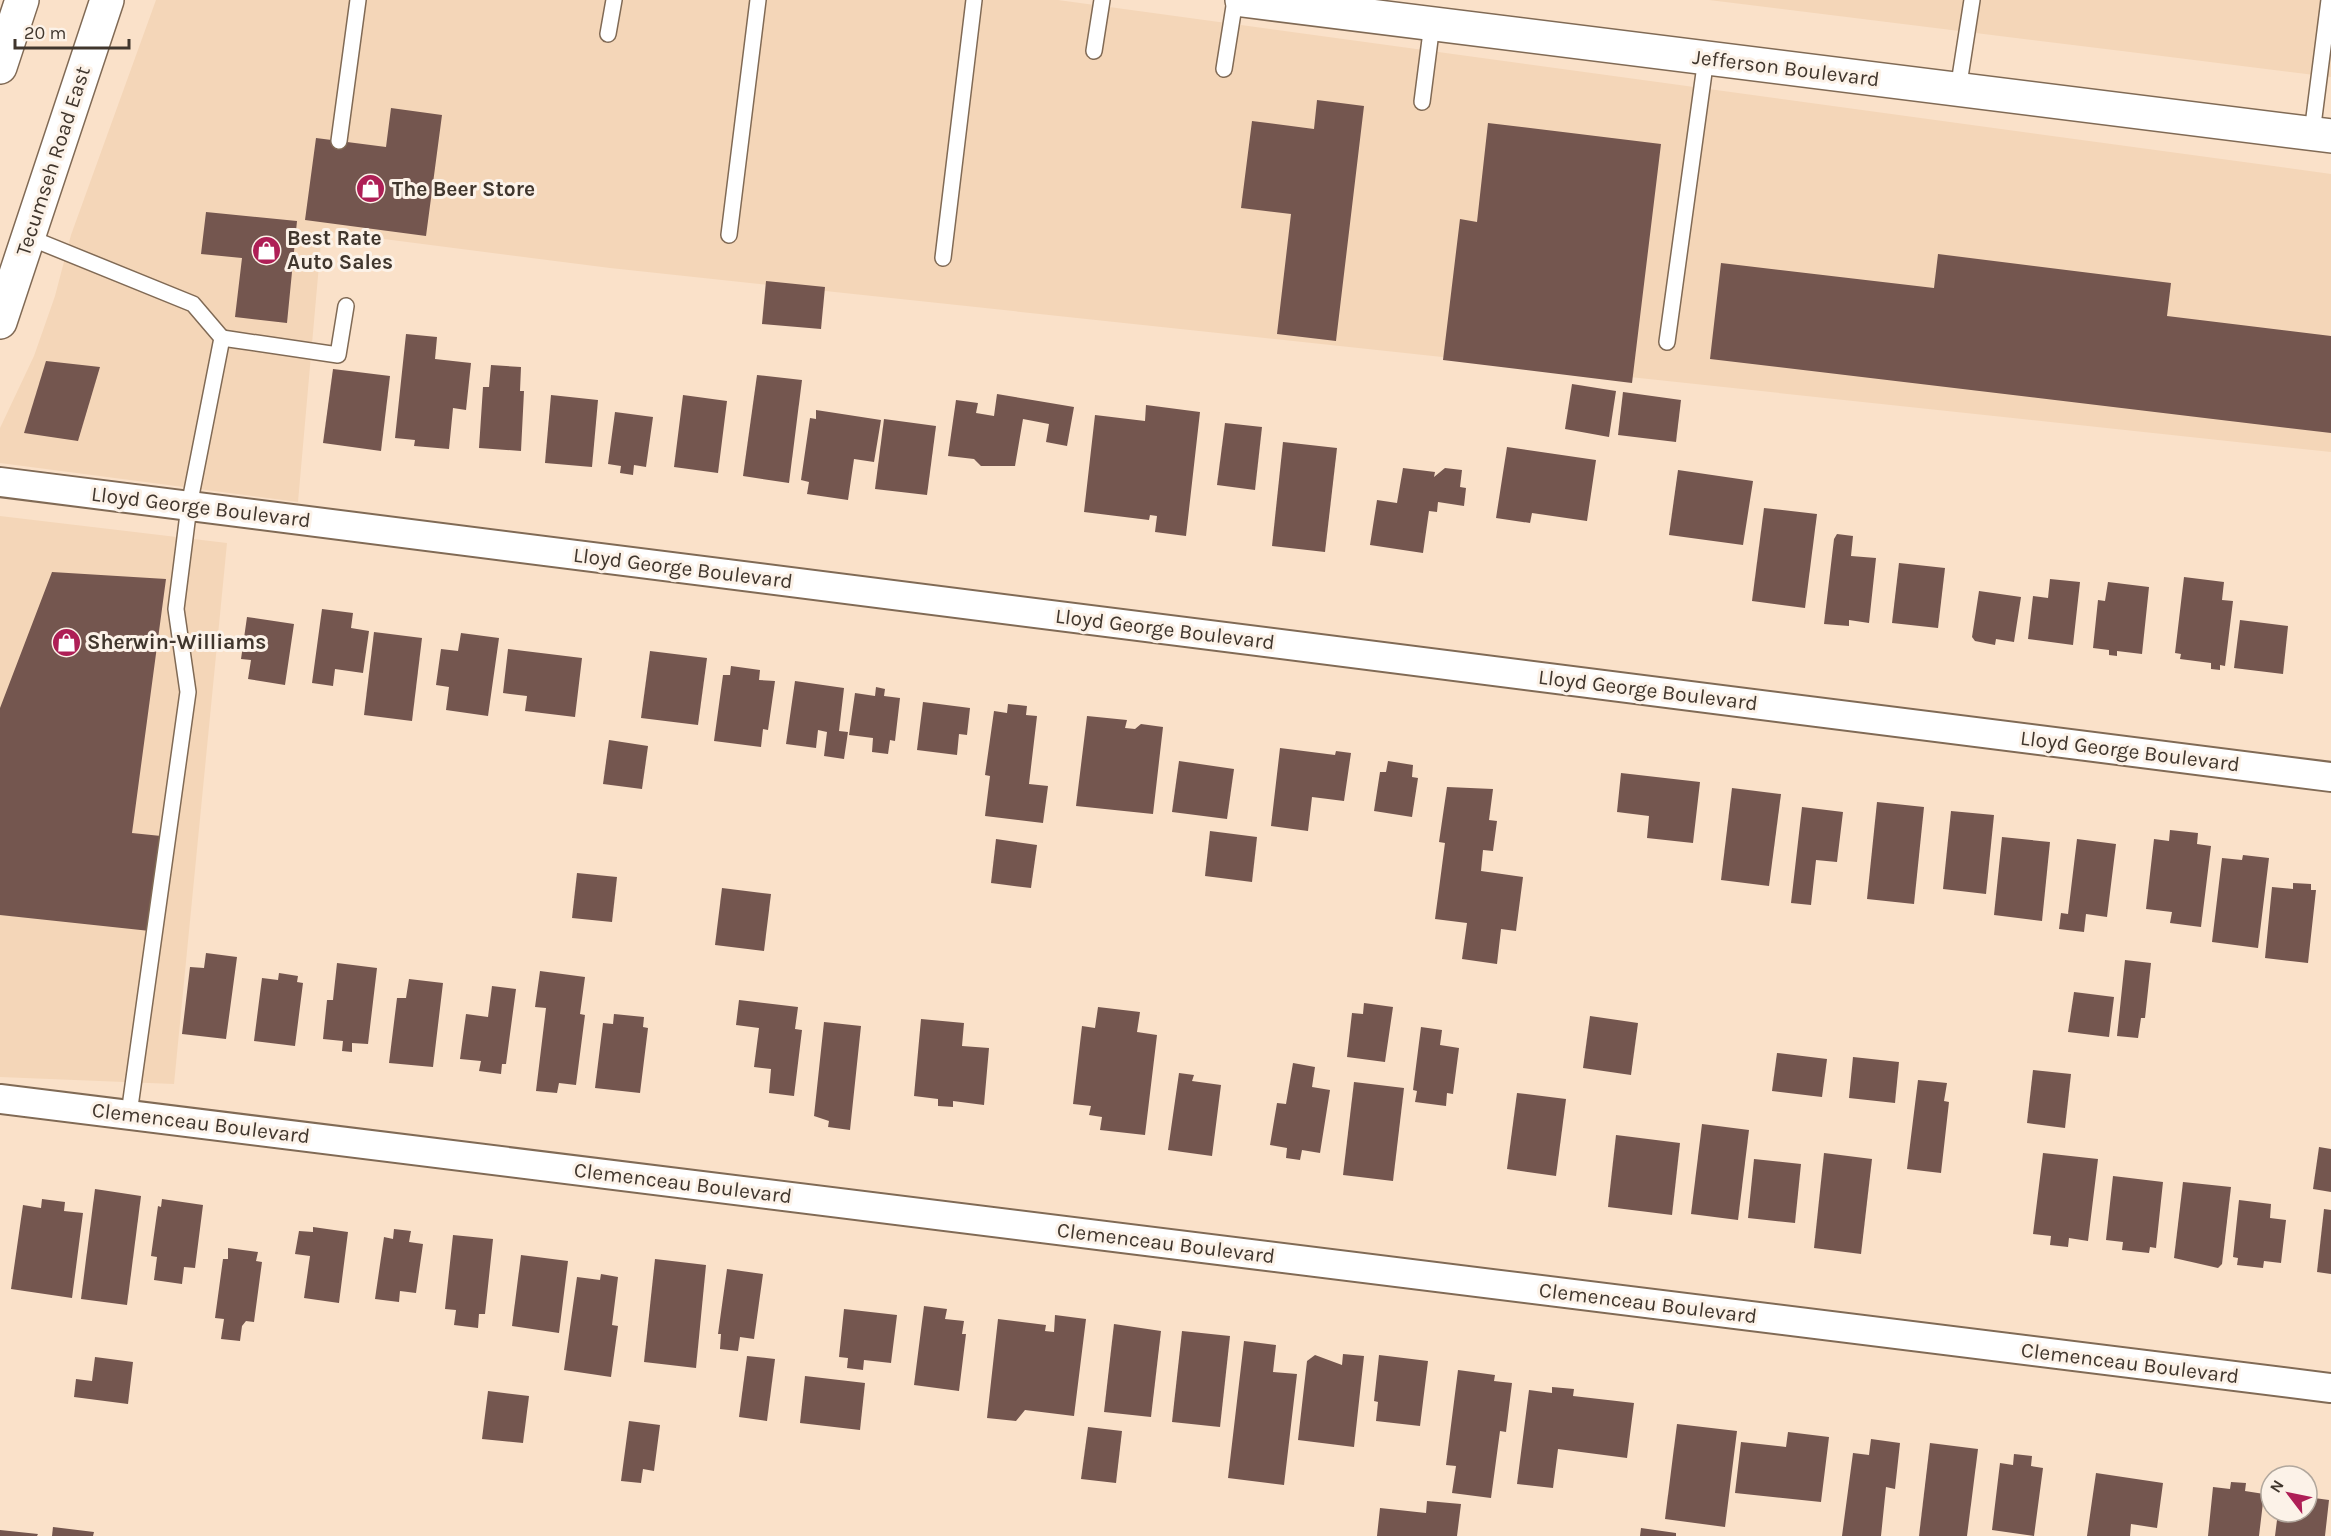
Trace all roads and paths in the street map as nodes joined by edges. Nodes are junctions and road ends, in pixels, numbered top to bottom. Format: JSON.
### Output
{"nodes":[{"id":1,"x":22,"y":0,"type":"edge"},
{"id":2,"x":107,"y":0,"type":"edge"},
{"id":3,"x":358,"y":0,"type":"edge"},
{"id":4,"x":614,"y":0,"type":"edge"},
{"id":5,"x":758,"y":0,"type":"edge"},
{"id":6,"x":974,"y":0,"type":"edge"},
{"id":7,"x":1102,"y":0,"type":"edge"},
{"id":8,"x":1235,"y":0,"type":"edge"},
{"id":9,"x":1242,"y":0,"type":"edge"},
{"id":10,"x":1972,"y":0,"type":"edge"},
{"id":11,"x":2329,"y":0,"type":"edge"},
{"id":12,"x":1432,"y":24,"type":"junction"},
{"id":13,"x":608,"y":34,"type":"dead end"},
{"id":14,"x":1094,"y":51,"type":"dead end"},
{"id":15,"x":1706,"y":58,"type":"junction"},
{"id":16,"x":0,"y":67,"type":"edge"},
{"id":17,"x":1224,"y":69,"type":"dead end"},
{"id":18,"x":1958,"y":90,"type":"junction"},
{"id":19,"x":1422,"y":102,"type":"dead end"},
{"id":20,"x":2322,"y":135,"type":"edge"},
{"id":21,"x":339,"y":141,"type":"dead end"},
{"id":22,"x":729,"y":235,"type":"dead end"},
{"id":23,"x":28,"y":237,"type":"junction"},
{"id":24,"x":943,"y":258,"type":"dead end"},
{"id":25,"x":346,"y":306,"type":"dead end"},
{"id":26,"x":0,"y":322,"type":"edge"},
{"id":27,"x":222,"y":339,"type":"junction"},
{"id":28,"x":1667,"y":342,"type":"dead end"},
{"id":29,"x":0,"y":482,"type":"edge"},
{"id":30,"x":189,"y":506,"type":"junction"},
{"id":31,"x":2331,"y":777,"type":"edge"},
{"id":32,"x":0,"y":1099,"type":"edge"},
{"id":33,"x":129,"y":1114,"type":"junction"},
{"id":34,"x":2331,"y":1388,"type":"edge"}],
"edges":[{"from":1,"to":16,"type":"street"},
{"from":2,"to":23,"type":"street","name":"Tecumseh Road East"},
{"from":3,"to":21,"type":"lane"},
{"from":4,"to":13,"type":"lane"},
{"from":5,"to":22,"type":"lane"},
{"from":6,"to":24,"type":"lane"},
{"from":7,"to":14,"type":"lane"},
{"from":8,"to":17,"type":"lane"},
{"from":9,"to":12,"type":"street","name":"Jefferson Boulevard"},
{"from":10,"to":18,"type":"lane"},
{"from":11,"to":20,"type":"lane"},
{"from":12,"to":15,"type":"street","name":"Jefferson Boulevard"},
{"from":12,"to":19,"type":"lane"},
{"from":15,"to":18,"type":"street","name":"Jefferson Boulevard"},
{"from":15,"to":28,"type":"lane"},
{"from":18,"to":20,"type":"street","name":"Jefferson Boulevard"},
{"from":23,"to":26,"type":"street","name":"Tecumseh Road East"},
{"from":23,"to":27,"type":"lane"},
{"from":25,"to":27,"type":"lane"},
{"from":27,"to":30,"type":"lane"},
{"from":29,"to":30,"type":"street","name":"Lloyd George Boulevard"},
{"from":30,"to":31,"type":"street","name":"Lloyd George Boulevard"},
{"from":30,"to":33,"type":"lane"},
{"from":32,"to":33,"type":"street","name":"Clemenceau Boulevard"},
{"from":33,"to":34,"type":"street","name":"Clemenceau Boulevard"}]}
